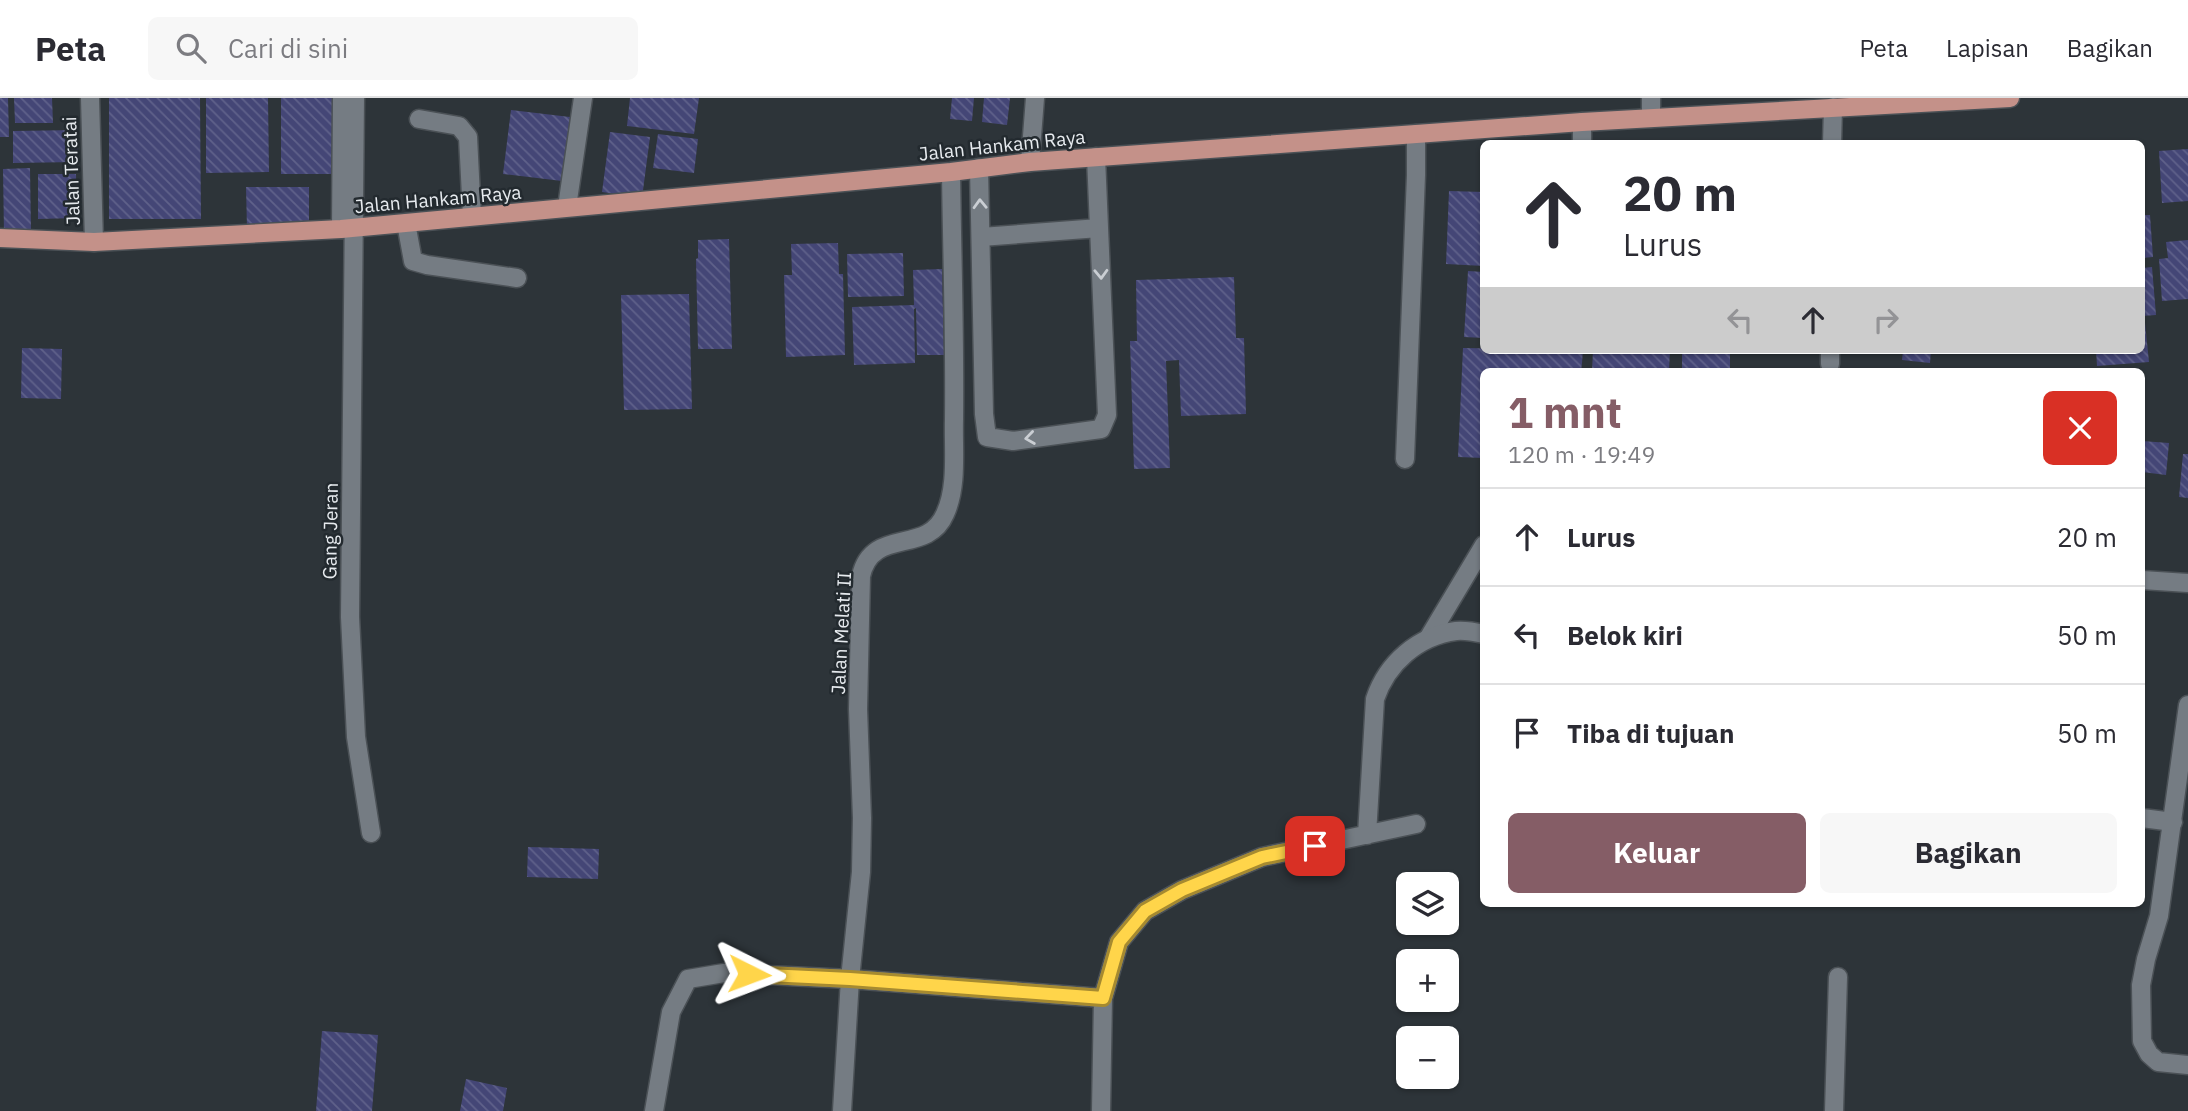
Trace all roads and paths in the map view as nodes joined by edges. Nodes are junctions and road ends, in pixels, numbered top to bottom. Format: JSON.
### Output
{"nodes":[{"id":1,"x":90,"y":98,"type":"edge"},
{"id":2,"x":342,"y":98,"type":"edge"},
{"id":3,"x":355,"y":98,"type":"edge"},
{"id":4,"x":583,"y":98,"type":"edge"},
{"id":5,"x":1035,"y":98,"type":"edge"},
{"id":6,"x":1651,"y":98,"type":"edge"},
{"id":7,"x":2010,"y":98,"type":"edge"},
{"id":8,"x":1833,"y":107,"type":"junction"},
{"id":9,"x":1651,"y":118,"type":"junction"},
{"id":10,"x":419,"y":119,"type":"dead end"},
{"id":11,"x":1582,"y":122,"type":"junction"},
{"id":12,"x":1416,"y":134,"type":"junction"},
{"id":13,"x":1582,"y":140,"type":"edge"},
{"id":14,"x":1832,"y":140,"type":"edge"},
{"id":15,"x":1096,"y":157,"type":"junction"},
{"id":16,"x":1030,"y":162,"type":"junction"},
{"id":17,"x":979,"y":168,"type":"junction"},
{"id":18,"x":951,"y":172,"type":"junction"},
{"id":19,"x":567,"y":207,"type":"junction"},
{"id":20,"x":472,"y":216,"type":"junction"},
{"id":21,"x":406,"y":223,"type":"junction"},
{"id":22,"x":347,"y":228,"type":"junction"},
{"id":23,"x":1099,"y":228,"type":"junction"},
{"id":24,"x":981,"y":237,"type":"junction"},
{"id":25,"x":0,"y":238,"type":"edge"},
{"id":26,"x":94,"y":242,"type":"junction"},
{"id":27,"x":517,"y":278,"type":"dead end"},
{"id":28,"x":1405,"y":459,"type":"dead end"},
{"id":29,"x":1480,"y":552,"type":"edge"},
{"id":30,"x":2145,"y":580,"type":"edge"},
{"id":31,"x":2188,"y":583,"type":"edge"},
{"id":32,"x":1480,"y":634,"type":"edge"},
{"id":33,"x":1429,"y":637,"type":"junction"},
{"id":34,"x":2188,"y":705,"type":"edge"},
{"id":35,"x":2145,"y":818,"type":"edge"},
{"id":36,"x":2173,"y":822,"type":"junction"},
{"id":37,"x":1416,"y":824,"type":"dead end"},
{"id":38,"x":371,"y":833,"type":"dead end"},
{"id":39,"x":1367,"y":835,"type":"junction"},
{"id":40,"x":1838,"y":977,"type":"dead end"},
{"id":41,"x":850,"y":979,"type":"junction"},
{"id":42,"x":1103,"y":998,"type":"junction"},
{"id":43,"x":2188,"y":1065,"type":"edge"},
{"id":44,"x":654,"y":1111,"type":"edge"},
{"id":45,"x":842,"y":1111,"type":"edge"},
{"id":46,"x":1101,"y":1111,"type":"edge"},
{"id":47,"x":1834,"y":1111,"type":"edge"}],
"edges":[{"from":1,"to":26,"type":"street","name":"Jalan Teratai"},
{"from":2,"to":22,"type":"street"},
{"from":3,"to":22,"type":"street"},
{"from":4,"to":19,"type":"street"},
{"from":5,"to":16,"type":"street"},
{"from":6,"to":9,"type":"street"},
{"from":7,"to":8,"type":"main road","name":"Jalan Hankam Raya"},
{"from":8,"to":9,"type":"main road","name":"Jalan Hankam Raya"},
{"from":8,"to":14,"type":"street"},
{"from":9,"to":11,"type":"main road","name":"Jalan Hankam Raya"},
{"from":10,"to":20,"type":"street"},
{"from":11,"to":12,"type":"main road","name":"Jalan Hankam Raya"},
{"from":11,"to":13,"type":"street"},
{"from":12,"to":15,"type":"main road","name":"Jalan Hankam Raya"},
{"from":12,"to":28,"type":"street"},
{"from":15,"to":16,"type":"main road","name":"Jalan Hankam Raya"},
{"from":15,"to":23,"type":"street"},
{"from":16,"to":17,"type":"main road","name":"Jalan Hankam Raya"},
{"from":17,"to":18,"type":"main road","name":"Jalan Hankam Raya"},
{"from":24,"to":17,"type":"street","one_way":true},
{"from":18,"to":19,"type":"main road","name":"Jalan Hankam Raya"},
{"from":18,"to":41,"type":"street","name":"Jalan Melati II"},
{"from":19,"to":20,"type":"main road","name":"Jalan Hankam Raya"},
{"from":20,"to":21,"type":"main road","name":"Jalan Hankam Raya"},
{"from":21,"to":22,"type":"main road","name":"Jalan Hankam Raya"},
{"from":21,"to":27,"type":"street"},
{"from":22,"to":26,"type":"main road","name":"Jalan Hankam Raya"},
{"from":22,"to":38,"type":"street","name":"Gang Jeran"},
{"from":23,"to":24,"type":"street"},
{"from":23,"to":24,"type":"street","one_way":true},
{"from":25,"to":26,"type":"main road","name":"Jalan Hankam Raya"},
{"from":29,"to":33,"type":"street"},
{"from":30,"to":31,"type":"street"},
{"from":32,"to":33,"type":"street"},
{"from":33,"to":39,"type":"street"},
{"from":34,"to":36,"type":"street"},
{"from":35,"to":36,"type":"street"},
{"from":36,"to":43,"type":"street"},
{"from":37,"to":39,"type":"street"},
{"from":39,"to":42,"type":"street"},
{"from":40,"to":47,"type":"street"},
{"from":41,"to":42,"type":"street"},
{"from":41,"to":44,"type":"street"},
{"from":41,"to":45,"type":"street"},
{"from":42,"to":46,"type":"street"}]}
